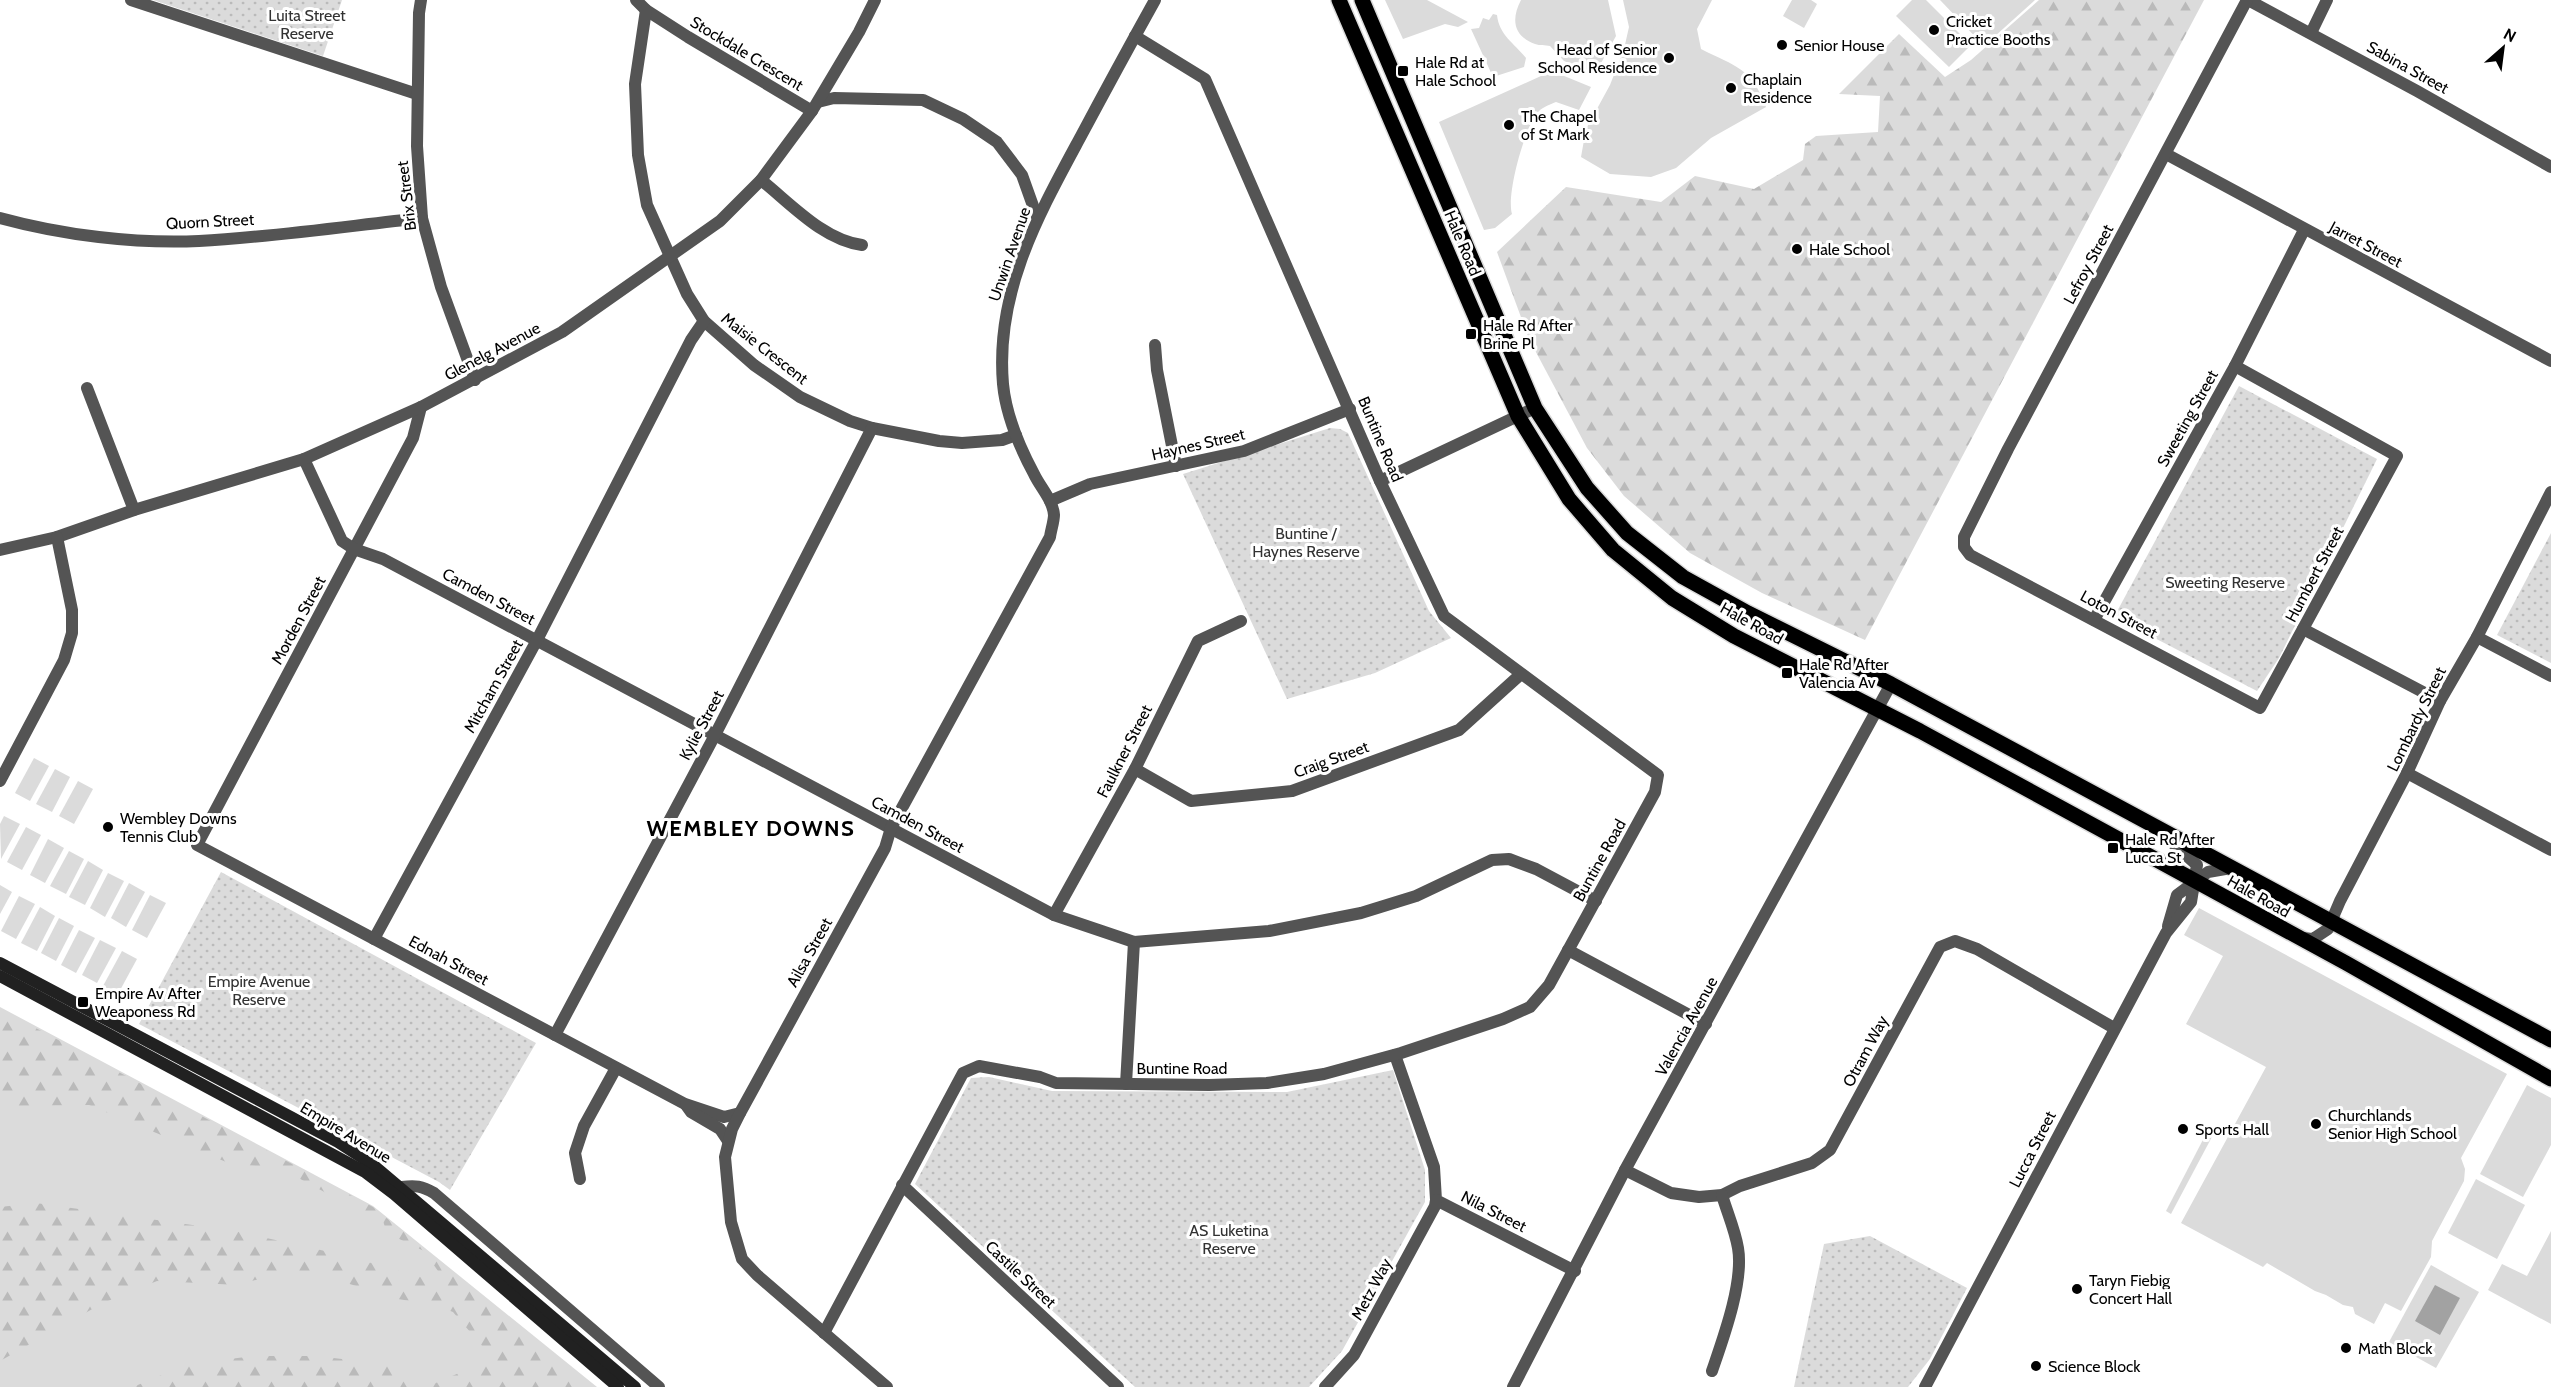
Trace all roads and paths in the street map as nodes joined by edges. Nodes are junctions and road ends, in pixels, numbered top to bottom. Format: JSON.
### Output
{"nodes":[{"id":1,"x":131,"y":0,"type":"edge"},
{"id":2,"x":421,"y":0,"type":"edge"},
{"id":3,"x":636,"y":0,"type":"edge"},
{"id":4,"x":875,"y":0,"type":"edge"},
{"id":5,"x":1155,"y":0,"type":"edge"},
{"id":6,"x":1339,"y":0,"type":"edge"},
{"id":7,"x":1362,"y":0,"type":"edge"},
{"id":8,"x":2247,"y":0,"type":"edge"},
{"id":9,"x":2326,"y":0,"type":"edge"},
{"id":10,"x":645,"y":10,"type":"junction"},
{"id":11,"x":2311,"y":33,"type":"junction"},
{"id":12,"x":1135,"y":36,"type":"junction"},
{"id":13,"x":417,"y":94,"type":"junction"},
{"id":14,"x":815,"y":106,"type":"junction"},
{"id":15,"x":2166,"y":154,"type":"junction"},
{"id":16,"x":2549,"y":162,"type":"edge"},
{"id":17,"x":760,"y":180,"type":"junction"},
{"id":18,"x":1037,"y":217,"type":"junction"},
{"id":19,"x":0,"y":218,"type":"edge"},
{"id":20,"x":422,"y":218,"type":"junction"},
{"id":21,"x":2304,"y":230,"type":"junction"},
{"id":22,"x":861,"y":245,"type":"dead end"},
{"id":23,"x":669,"y":256,"type":"junction"},
{"id":24,"x":704,"y":321,"type":"junction"},
{"id":25,"x":1155,"y":345,"type":"dead end"},
{"id":26,"x":2551,"y":361,"type":"edge"},
{"id":27,"x":2235,"y":366,"type":"junction"},
{"id":28,"x":475,"y":380,"type":"junction"},
{"id":29,"x":87,"y":388,"type":"dead end"},
{"id":30,"x":421,"y":407,"type":"junction"},
{"id":31,"x":1535,"y":408,"type":"junction"},
{"id":32,"x":1350,"y":409,"type":"junction"},
{"id":33,"x":1518,"y":417,"type":"junction"},
{"id":34,"x":872,"y":428,"type":"junction"},
{"id":35,"x":1016,"y":435,"type":"junction"},
{"id":36,"x":304,"y":459,"type":"junction"},
{"id":37,"x":1176,"y":466,"type":"junction"},
{"id":38,"x":1380,"y":481,"type":"junction"},
{"id":39,"x":2551,"y":492,"type":"edge"},
{"id":40,"x":1050,"y":501,"type":"junction"},
{"id":41,"x":134,"y":510,"type":"junction"},
{"id":42,"x":57,"y":537,"type":"junction"},
{"id":43,"x":1964,"y":547,"type":"joint"},
{"id":44,"x":354,"y":549,"type":"junction"},
{"id":45,"x":0,"y":550,"type":"edge"},
{"id":46,"x":2094,"y":620,"type":"junction"},
{"id":47,"x":1241,"y":621,"type":"dead end"},
{"id":48,"x":2303,"y":629,"type":"junction"},
{"id":49,"x":2477,"y":637,"type":"junction"},
{"id":50,"x":537,"y":640,"type":"junction"},
{"id":51,"x":1521,"y":674,"type":"junction"},
{"id":52,"x":2551,"y":676,"type":"edge"},
{"id":53,"x":1891,"y":684,"type":"junction"},
{"id":54,"x":2440,"y":701,"type":"junction"},
{"id":55,"x":1878,"y":708,"type":"junction"},
{"id":56,"x":2260,"y":708,"type":"joint"},
{"id":57,"x":715,"y":735,"type":"junction"},
{"id":58,"x":1135,"y":769,"type":"junction"},
{"id":59,"x":2408,"y":773,"type":"junction"},
{"id":60,"x":0,"y":781,"type":"edge"},
{"id":61,"x":2151,"y":825,"type":"junction"},
{"id":62,"x":891,"y":828,"type":"junction"},
{"id":63,"x":197,"y":845,"type":"joint"},
{"id":64,"x":2551,"y":850,"type":"edge"},
{"id":65,"x":2231,"y":868,"type":"junction"},
{"id":66,"x":2194,"y":880,"type":"junction"},
{"id":67,"x":1596,"y":902,"type":"junction"},
{"id":68,"x":1054,"y":915,"type":"junction"},
{"id":69,"x":2331,"y":922,"type":"junction"},
{"id":70,"x":2296,"y":937,"type":"junction"},
{"id":71,"x":374,"y":939,"type":"junction"},
{"id":72,"x":1134,"y":942,"type":"junction"},
{"id":73,"x":1568,"y":950,"type":"junction"},
{"id":74,"x":0,"y":963,"type":"edge"},
{"id":75,"x":0,"y":976,"type":"edge"},
{"id":76,"x":1706,"y":1024,"type":"junction"},
{"id":77,"x":2114,"y":1028,"type":"junction"},
{"id":78,"x":555,"y":1035,"type":"junction"},
{"id":79,"x":2551,"y":1041,"type":"edge"},
{"id":80,"x":1395,"y":1055,"type":"junction"},
{"id":81,"x":616,"y":1068,"type":"junction"},
{"id":82,"x":2551,"y":1078,"type":"edge"},
{"id":83,"x":1126,"y":1084,"type":"junction"},
{"id":84,"x":685,"y":1104,"type":"junction"},
{"id":85,"x":740,"y":1113,"type":"junction"},
{"id":86,"x":728,"y":1141,"type":"junction"},
{"id":87,"x":1625,"y":1170,"type":"junction"},
{"id":88,"x":580,"y":1179,"type":"dead end"},
{"id":89,"x":902,"y":1185,"type":"junction"},
{"id":90,"x":402,"y":1187,"type":"junction"},
{"id":91,"x":1722,"y":1195,"type":"junction"},
{"id":92,"x":1436,"y":1200,"type":"junction"},
{"id":93,"x":1575,"y":1271,"type":"junction"},
{"id":94,"x":824,"y":1333,"type":"junction"},
{"id":95,"x":1712,"y":1371,"type":"dead end"},
{"id":96,"x":1924,"y":1385,"type":"edge"},
{"id":97,"x":618,"y":1387,"type":"edge"},
{"id":98,"x":635,"y":1387,"type":"edge"},
{"id":99,"x":659,"y":1387,"type":"edge"},
{"id":100,"x":886,"y":1387,"type":"edge"},
{"id":101,"x":1118,"y":1387,"type":"edge"},
{"id":102,"x":1325,"y":1387,"type":"edge"},
{"id":103,"x":1513,"y":1387,"type":"edge"}],
"edges":[{"from":1,"to":13,"type":"street"},
{"from":2,"to":13,"type":"street","name":"Brix Street"},
{"from":3,"to":10,"type":"street","name":"Stockdale Crescent"},
{"from":4,"to":14,"type":"street","name":"Glenelg Avenue"},
{"from":5,"to":12,"type":"street","name":"Unwin Avenue"},
{"from":6,"to":33,"type":"main road","name":"Hale Road"},
{"from":7,"to":31,"type":"main road","name":"Hale Road"},
{"from":8,"to":11,"type":"street","name":"Sabina Street"},
{"from":8,"to":15,"type":"street","name":"Lefroy Street"},
{"from":9,"to":11,"type":"street"},
{"from":10,"to":14,"type":"street","name":"Stockdale Crescent"},
{"from":10,"to":23,"type":"street","name":"Maisie Crescent"},
{"from":11,"to":16,"type":"street","name":"Sabina Street"},
{"from":12,"to":18,"type":"street","name":"Unwin Avenue"},
{"from":12,"to":32,"type":"street","name":"Buntine Road"},
{"from":13,"to":20,"type":"street","name":"Brix Street"},
{"from":14,"to":17,"type":"street","name":"Glenelg Avenue"},
{"from":14,"to":18,"type":"street","name":"Stockdale Crescent"},
{"from":15,"to":21,"type":"street","name":"Jarret Street"},
{"from":15,"to":43,"type":"street","name":"Lefroy Street"},
{"from":17,"to":22,"type":"street"},
{"from":17,"to":23,"type":"street","name":"Glenelg Avenue"},
{"from":18,"to":35,"type":"street","name":"Unwin Avenue"},
{"from":19,"to":20,"type":"street","name":"Quorn Street"},
{"from":20,"to":28,"type":"street","name":"Brix Street"},
{"from":21,"to":26,"type":"street","name":"Jarret Street"},
{"from":21,"to":27,"type":"street","name":"Sweeting Street"},
{"from":23,"to":24,"type":"street","name":"Maisie Crescent"},
{"from":23,"to":28,"type":"street","name":"Glenelg Avenue"},
{"from":24,"to":34,"type":"street","name":"Maisie Crescent"},
{"from":24,"to":50,"type":"street","name":"Mitcham Street"},
{"from":25,"to":37,"type":"street"},
{"from":27,"to":46,"type":"street","name":"Sweeting Street"},
{"from":27,"to":48,"type":"street","name":"Humbert Street"},
{"from":28,"to":30,"type":"street","name":"Glenelg Avenue"},
{"from":29,"to":41,"type":"street"},
{"from":30,"to":36,"type":"street","name":"Glenelg Avenue"},
{"from":30,"to":44,"type":"street","name":"Morden Street"},
{"from":31,"to":33,"type":"street"},
{"from":31,"to":53,"type":"main road","name":"Hale Road"},
{"from":32,"to":37,"type":"street","name":"Haynes Street"},
{"from":32,"to":38,"type":"street","name":"Buntine Road"},
{"from":33,"to":38,"type":"street"},
{"from":33,"to":55,"type":"main road","name":"Hale Road"},
{"from":34,"to":35,"type":"street","name":"Maisie Crescent"},
{"from":34,"to":57,"type":"street","name":"Kylie Street"},
{"from":35,"to":40,"type":"street","name":"Unwin Avenue"},
{"from":36,"to":41,"type":"street","name":"Glenelg Avenue"},
{"from":36,"to":44,"type":"street"},
{"from":37,"to":40,"type":"street","name":"Haynes Street"},
{"from":38,"to":51,"type":"street","name":"Buntine Road"},
{"from":39,"to":49,"type":"street","name":"Lombardy Street"},
{"from":40,"to":62,"type":"street","name":"Ailsa Street"},
{"from":41,"to":42,"type":"street","name":"Glenelg Avenue"},
{"from":42,"to":45,"type":"street","name":"Glenelg Avenue"},
{"from":42,"to":60,"type":"street"},
{"from":43,"to":46,"type":"street","name":"Loton Street"},
{"from":44,"to":50,"type":"street","name":"Camden Street"},
{"from":44,"to":63,"type":"street","name":"Morden Street"},
{"from":46,"to":56,"type":"street","name":"Loton Street"},
{"from":47,"to":58,"type":"street","name":"Faulkner Street"},
{"from":48,"to":54,"type":"street"},
{"from":48,"to":56,"type":"street","name":"Humbert Street"},
{"from":49,"to":52,"type":"street"},
{"from":49,"to":54,"type":"street","name":"Lombardy Street"},
{"from":50,"to":57,"type":"street","name":"Camden Street"},
{"from":50,"to":71,"type":"street","name":"Mitcham Street"},
{"from":51,"to":58,"type":"street","name":"Craig Street"},
{"from":51,"to":67,"type":"street","name":"Buntine Road"},
{"from":53,"to":55,"type":"street","name":"Valencia Avenue"},
{"from":53,"to":61,"type":"main road","name":"Hale Road"},
{"from":54,"to":59,"type":"street","name":"Lombardy Street"},
{"from":55,"to":66,"type":"main road","name":"Hale Road"},
{"from":55,"to":76,"type":"street","name":"Valencia Avenue"},
{"from":57,"to":62,"type":"street","name":"Camden Street"},
{"from":57,"to":78,"type":"street","name":"Kylie Street"},
{"from":58,"to":68,"type":"street","name":"Faulkner Street"},
{"from":59,"to":64,"type":"street"},
{"from":59,"to":69,"type":"street","name":"Lombardy Street"},
{"from":61,"to":65,"type":"main road","name":"Hale Road"},
{"from":61,"to":66,"type":"street"},
{"from":62,"to":68,"type":"street","name":"Camden Street"},
{"from":62,"to":85,"type":"street","name":"Ailsa Street"},
{"from":63,"to":71,"type":"street","name":"Ednah Street"},
{"from":65,"to":66,"type":"street","name":"Lucca Street"},
{"from":65,"to":69,"type":"main road","name":"Hale Road"},
{"from":66,"to":70,"type":"main road","name":"Hale Road"},
{"from":66,"to":77,"type":"street","name":"Lucca Street"},
{"from":67,"to":72,"type":"street","name":"Camden Street"},
{"from":67,"to":73,"type":"street","name":"Buntine Road"},
{"from":68,"to":72,"type":"street","name":"Camden Street"},
{"from":69,"to":70,"type":"street","name":"Lombardy Street"},
{"from":69,"to":79,"type":"main road","name":"Hale Road"},
{"from":70,"to":82,"type":"main road","name":"Hale Road"},
{"from":71,"to":78,"type":"street","name":"Ednah Street"},
{"from":72,"to":83,"type":"street"},
{"from":73,"to":76,"type":"street"},
{"from":73,"to":80,"type":"street","name":"Buntine Road"},
{"from":74,"to":90,"type":"main road","name":"Empire Avenue"},
{"from":75,"to":97,"type":"main road","name":"Empire Avenue"},
{"from":76,"to":87,"type":"street","name":"Valencia Avenue"},
{"from":77,"to":91,"type":"street","name":"Otram Way"},
{"from":77,"to":96,"type":"street","name":"Lucca Street"},
{"from":78,"to":81,"type":"street","name":"Ednah Street"},
{"from":80,"to":83,"type":"street","name":"Buntine Road"},
{"from":80,"to":92,"type":"street","name":"Nila Street"},
{"from":81,"to":84,"type":"street","name":"Ednah Street"},
{"from":81,"to":88,"type":"street"},
{"from":83,"to":89,"type":"street","name":"Buntine Road"},
{"from":84,"to":85,"type":"street","name":"Ednah Street"},
{"from":84,"to":86,"type":"street","name":"Ednah Street"},
{"from":85,"to":86,"type":"street","name":"Ailsa Street"},
{"from":86,"to":94,"type":"street","name":"Ailsa Street"},
{"from":87,"to":91,"type":"street","name":"Otram Way"},
{"from":87,"to":93,"type":"street","name":"Valencia Avenue"},
{"from":89,"to":94,"type":"street","name":"Buntine Road"},
{"from":89,"to":101,"type":"street","name":"Castile Street"},
{"from":90,"to":98,"type":"main road","name":"Empire Avenue"},
{"from":90,"to":99,"type":"street"},
{"from":91,"to":95,"type":"street"},
{"from":92,"to":93,"type":"street","name":"Nila Street"},
{"from":92,"to":102,"type":"street","name":"Metz Way"},
{"from":93,"to":103,"type":"street","name":"Valencia Avenue"},
{"from":94,"to":100,"type":"street","name":"Ailsa Street"}]}
